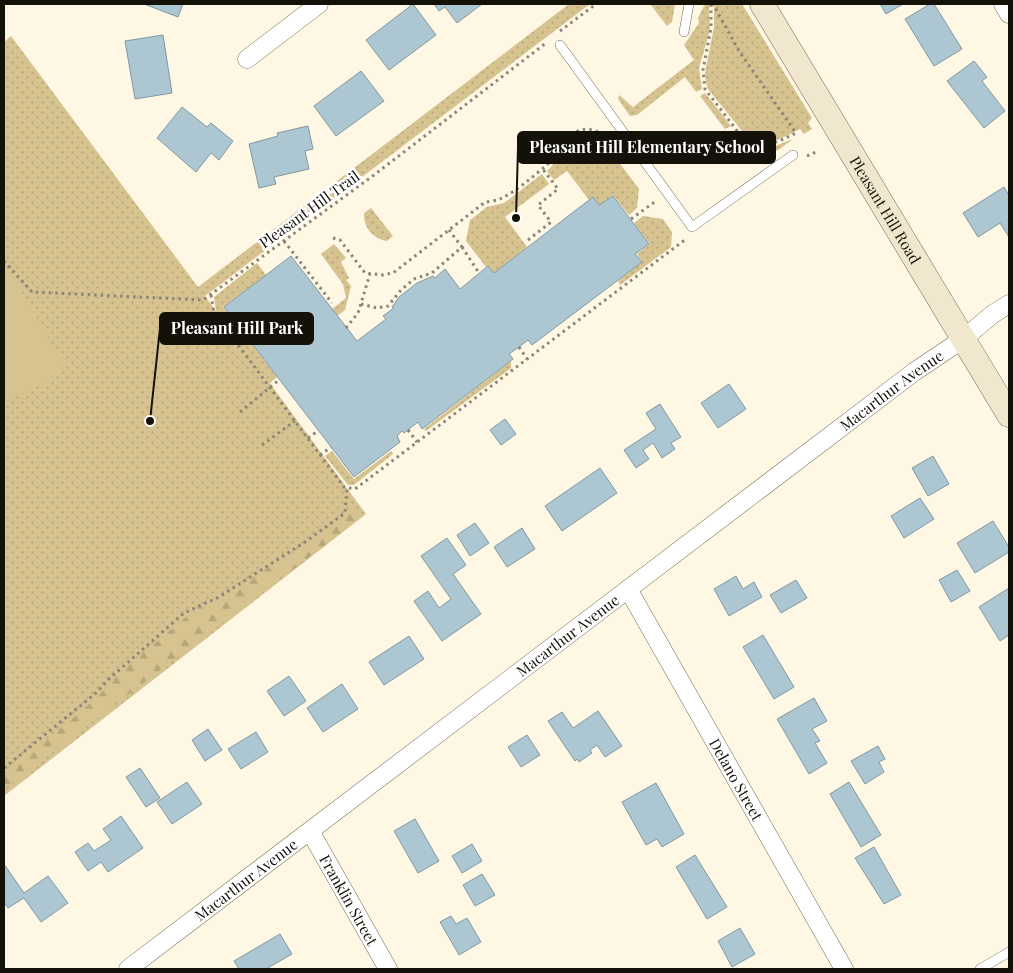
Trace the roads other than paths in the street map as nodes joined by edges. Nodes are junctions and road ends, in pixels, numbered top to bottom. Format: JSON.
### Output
{"nodes":[{"id":1,"x":319,"y":4,"type":"edge"},
{"id":2,"x":689,"y":4,"type":"edge"},
{"id":3,"x":762,"y":4,"type":"edge"},
{"id":4,"x":1002,"y":4,"type":"edge"},
{"id":5,"x":1009,"y":14,"type":"edge"},
{"id":6,"x":684,"y":32,"type":"dead end"},
{"id":7,"x":560,"y":45,"type":"dead end"},
{"id":8,"x":247,"y":59,"type":"dead end"},
{"id":9,"x":796,"y":158,"type":"road end"},
{"id":10,"x":1009,"y":304,"type":"edge"},
{"id":11,"x":964,"y":339,"type":"junction"},
{"id":12,"x":1009,"y":415,"type":"edge"},
{"id":13,"x":628,"y":590,"type":"junction"},
{"id":14,"x":310,"y":831,"type":"junction"},
{"id":15,"x":1009,"y":952,"type":"edge"},
{"id":16,"x":128,"y":969,"type":"edge"},
{"id":17,"x":388,"y":969,"type":"edge"},
{"id":18,"x":844,"y":969,"type":"edge"},
{"id":19,"x":980,"y":969,"type":"edge"}],
"edges":[{"from":1,"to":8,"type":"street"},
{"from":2,"to":6,"type":"lane"},
{"from":3,"to":11,"type":"street","name":"Pleasant Hill Road"},
{"from":4,"to":5,"type":"street"},
{"from":7,"to":9,"type":"lane"},
{"from":10,"to":11,"type":"street","name":"Macarthur Avenue"},
{"from":11,"to":12,"type":"street","name":"Pleasant Hill Road"},
{"from":11,"to":13,"type":"street","name":"Macarthur Avenue"},
{"from":13,"to":14,"type":"street","name":"Macarthur Avenue"},
{"from":13,"to":18,"type":"street","name":"Delano Street"},
{"from":14,"to":16,"type":"street","name":"Macarthur Avenue"},
{"from":14,"to":17,"type":"street","name":"Franklin Street"},
{"from":15,"to":19,"type":"lane"}]}
